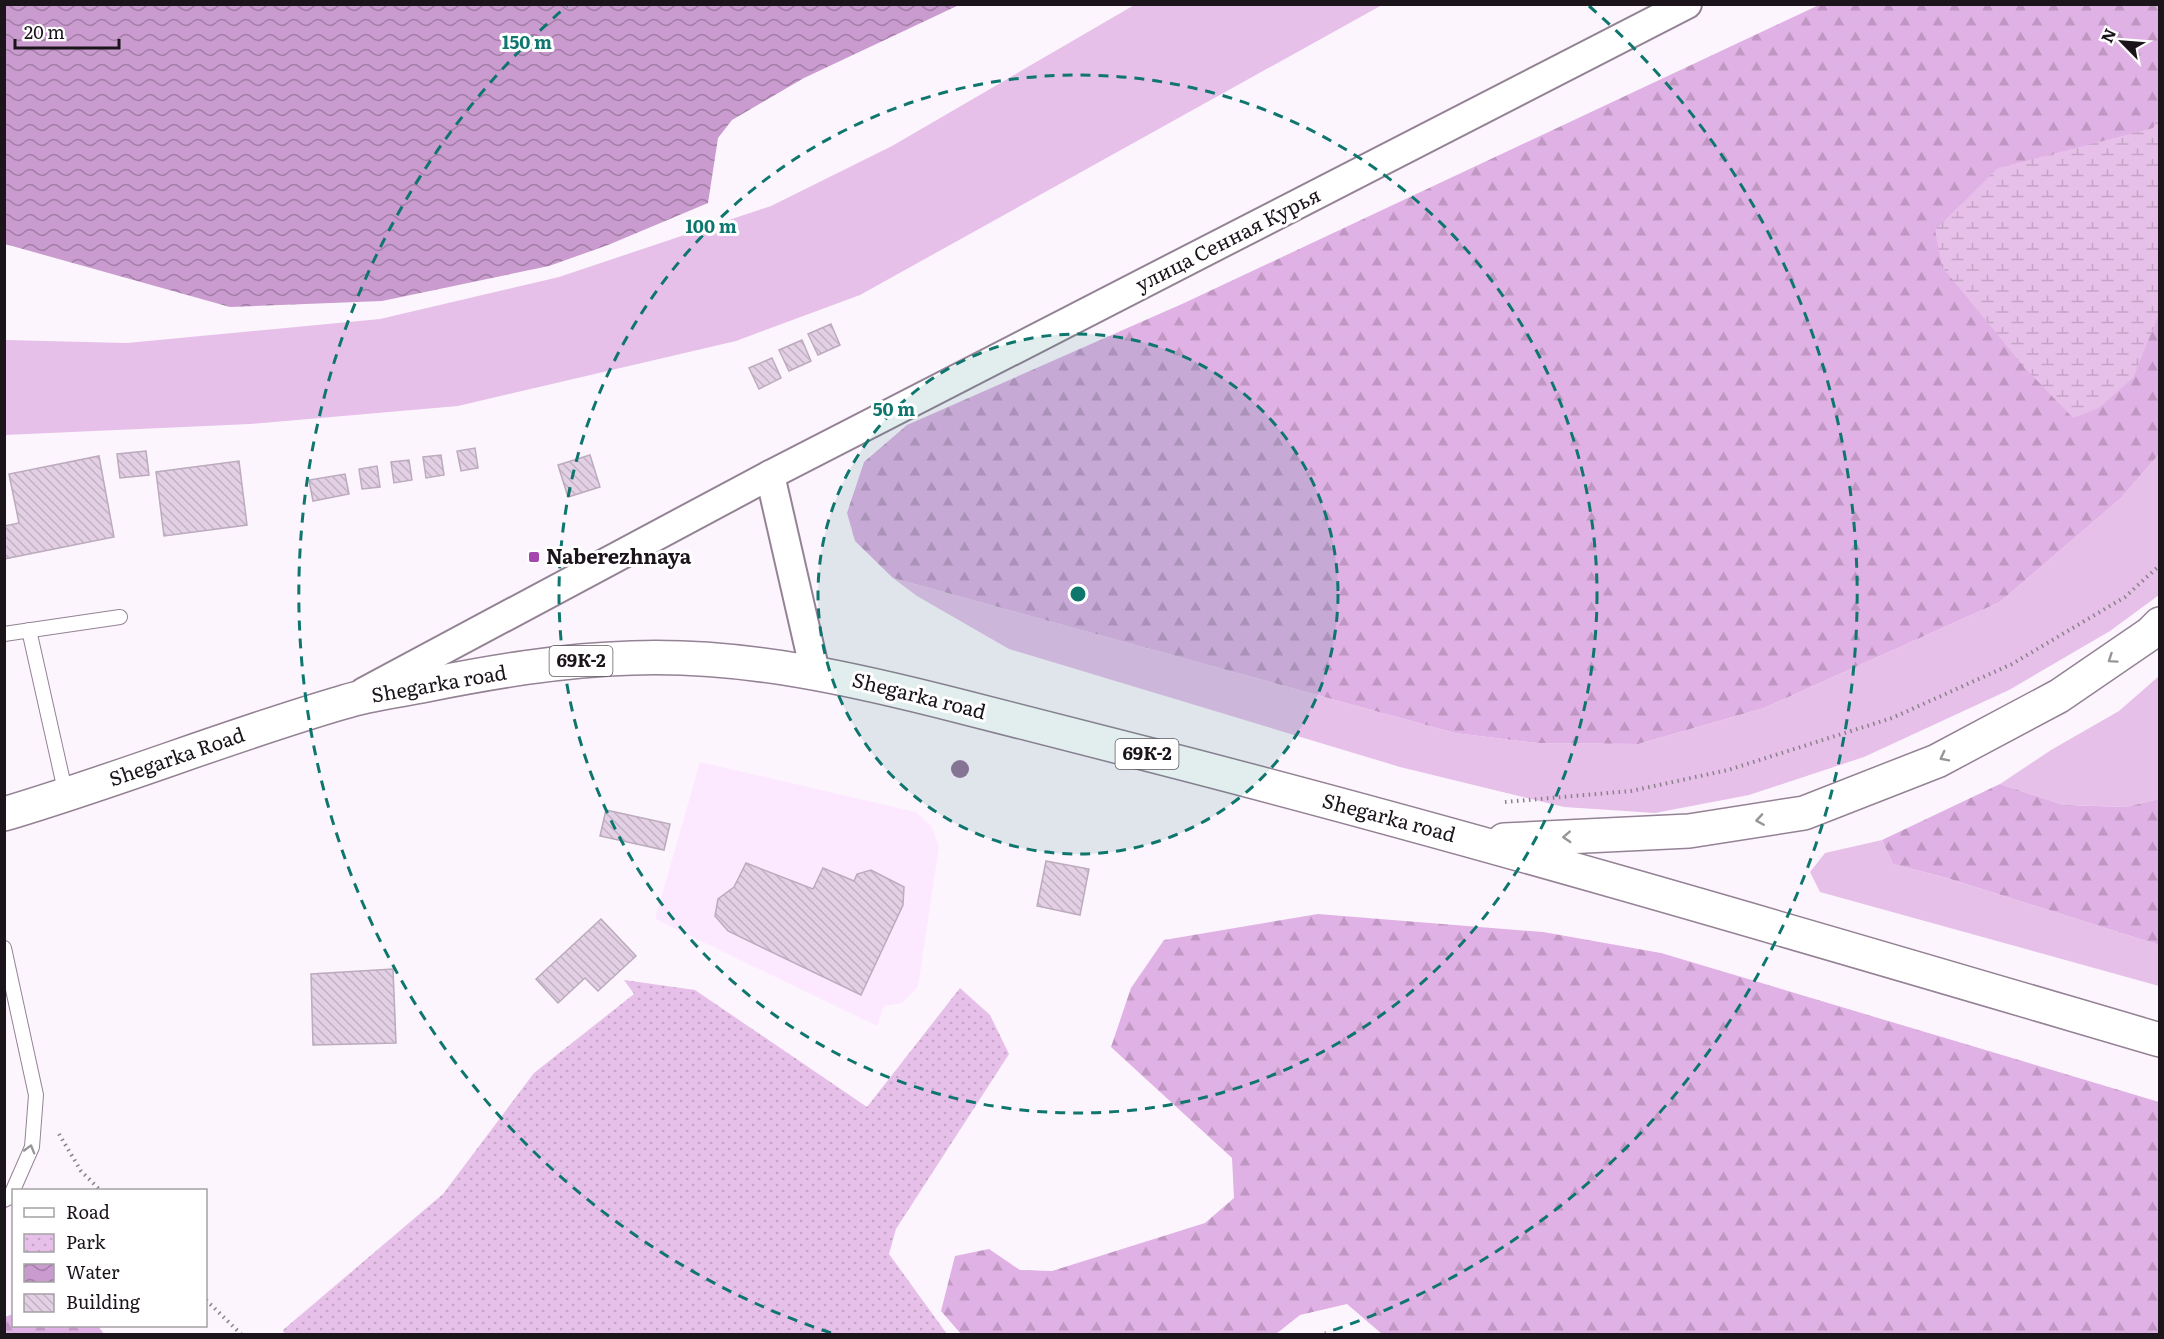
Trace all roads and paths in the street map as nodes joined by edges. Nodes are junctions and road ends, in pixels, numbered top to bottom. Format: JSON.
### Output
{"nodes":[{"id":1,"x":1687,"y":4,"type":"edge"},
{"id":2,"x":770,"y":475,"type":"junction"},
{"id":3,"x":2160,"y":565,"type":"edge"},
{"id":4,"x":120,"y":616,"type":"dead end"},
{"id":5,"x":2160,"y":624,"type":"edge"},
{"id":6,"x":29,"y":630,"type":"junction"},
{"id":7,"x":4,"y":634,"type":"edge"},
{"id":8,"x":815,"y":672,"type":"junction"},
{"id":9,"x":349,"y":700,"type":"junction"},
{"id":10,"x":66,"y":796,"type":"junction"},
{"id":11,"x":1505,"y":802,"type":"dead end"},
{"id":12,"x":4,"y":814,"type":"edge"},
{"id":13,"x":1477,"y":842,"type":"junction"},
{"id":14,"x":4,"y":948,"type":"edge"},
{"id":15,"x":2160,"y":1040,"type":"edge"},
{"id":16,"x":36,"y":1095,"type":"junction"},
{"id":17,"x":14,"y":1189,"type":"edge"},
{"id":18,"x":98,"y":1189,"type":"edge"},
{"id":19,"x":207,"y":1301,"type":"edge"},
{"id":20,"x":241,"y":1335,"type":"edge"}],
"edges":[{"from":1,"to":2,"type":"street","name":"улица Сенная Курья"},
{"from":2,"to":8,"type":"street"},
{"from":2,"to":9,"type":"street","name":"улица Сенная Курья"},
{"from":3,"to":11,"type":"path"},
{"from":4,"to":6,"type":"lane"},
{"from":5,"to":13,"type":"main road","one_way":true},
{"from":6,"to":7,"type":"lane"},
{"from":6,"to":10,"type":"lane"},
{"from":8,"to":9,"type":"main road","name":"Shegarka road","number":"69К-2"},
{"from":8,"to":13,"type":"main road","name":"Shegarka road","number":"69К-2"},
{"from":9,"to":10,"type":"main road","name":"Shegarka Road","number":"69К-2"},
{"from":10,"to":12,"type":"main road","name":"Shegarka Road","number":"69К-2"},
{"from":13,"to":15,"type":"main road","name":"Shegarka road"},
{"from":14,"to":16,"type":"lane"},
{"from":17,"to":16,"type":"lane","one_way":true},
{"from":16,"to":18,"type":"path"},
{"from":19,"to":20,"type":"path"}]}
